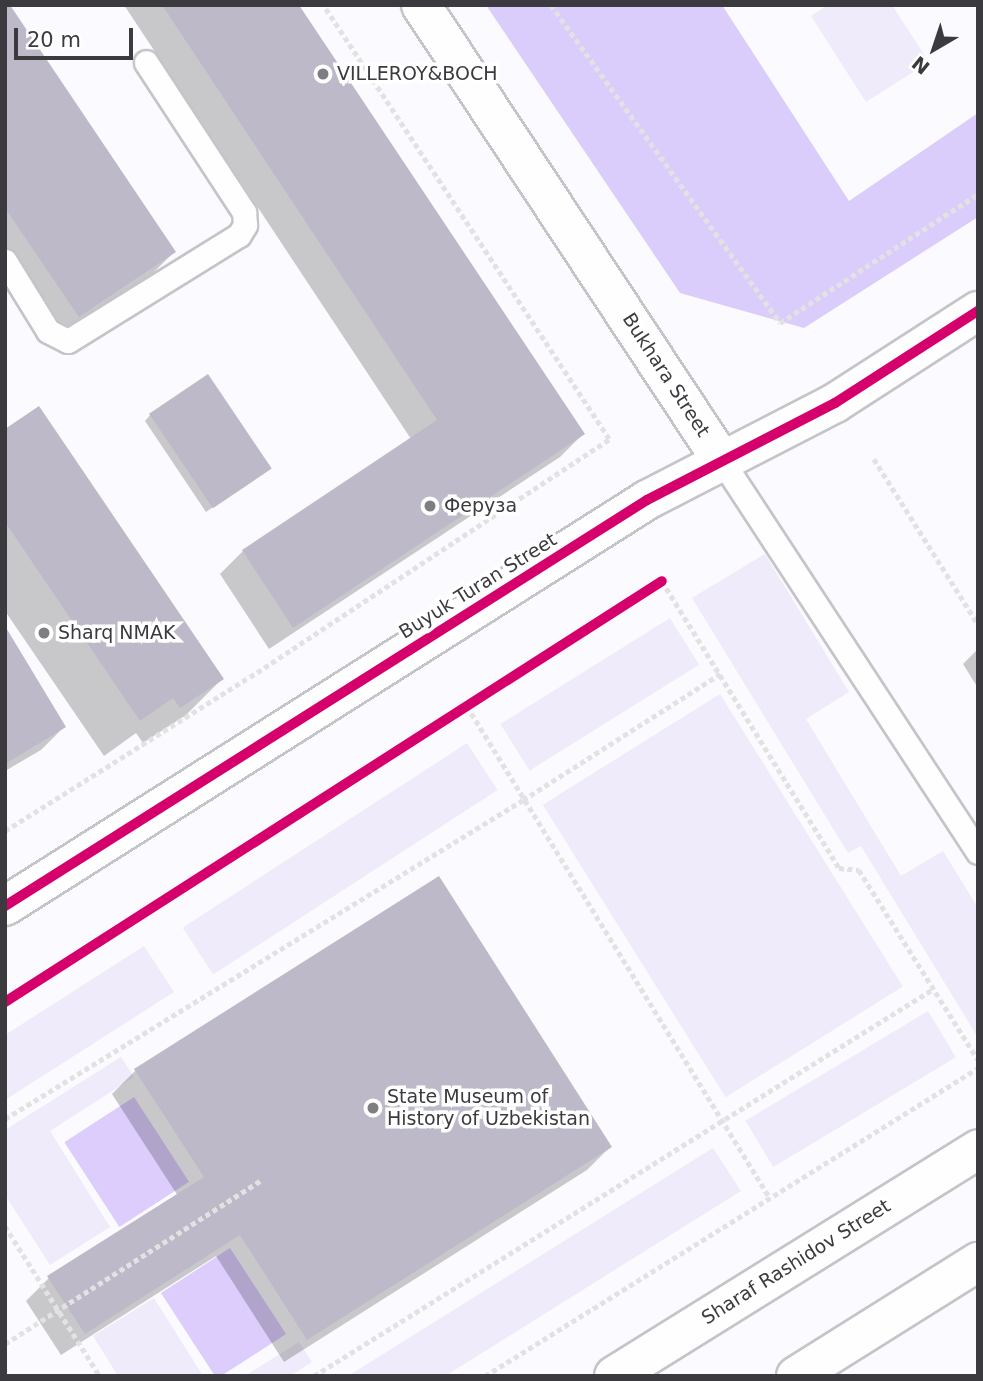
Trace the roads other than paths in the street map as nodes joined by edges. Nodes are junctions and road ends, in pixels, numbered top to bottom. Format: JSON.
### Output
{"nodes":[{"id":1,"x":421,"y":5,"type":"edge"},
{"id":2,"x":146,"y":62,"type":"dead end"},
{"id":3,"x":5,"y":261,"type":"edge"},
{"id":4,"x":978,"y":312,"type":"edge"},
{"id":5,"x":722,"y":461,"type":"junction"},
{"id":6,"x":978,"y":852,"type":"edge"},
{"id":7,"x":5,"y":906,"type":"edge"},
{"id":8,"x":978,"y":1149,"type":"edge"},
{"id":9,"x":978,"y":1262,"type":"edge"},
{"id":10,"x":614,"y":1376,"type":"edge"},
{"id":11,"x":796,"y":1376,"type":"edge"}],
"edges":[{"from":1,"to":5,"type":"street","name":"Bukhara Street"},
{"from":2,"to":3,"type":"lane"},
{"from":4,"to":5,"type":"street","name":"Buyuk Turan Street"},
{"from":5,"to":6,"type":"lane","name":"Bukhara Street"},
{"from":5,"to":7,"type":"street","name":"Buyuk Turan Street"},
{"from":8,"to":10,"type":"street","name":"Sharaf Rashidov Street"},
{"from":9,"to":11,"type":"street"}]}
